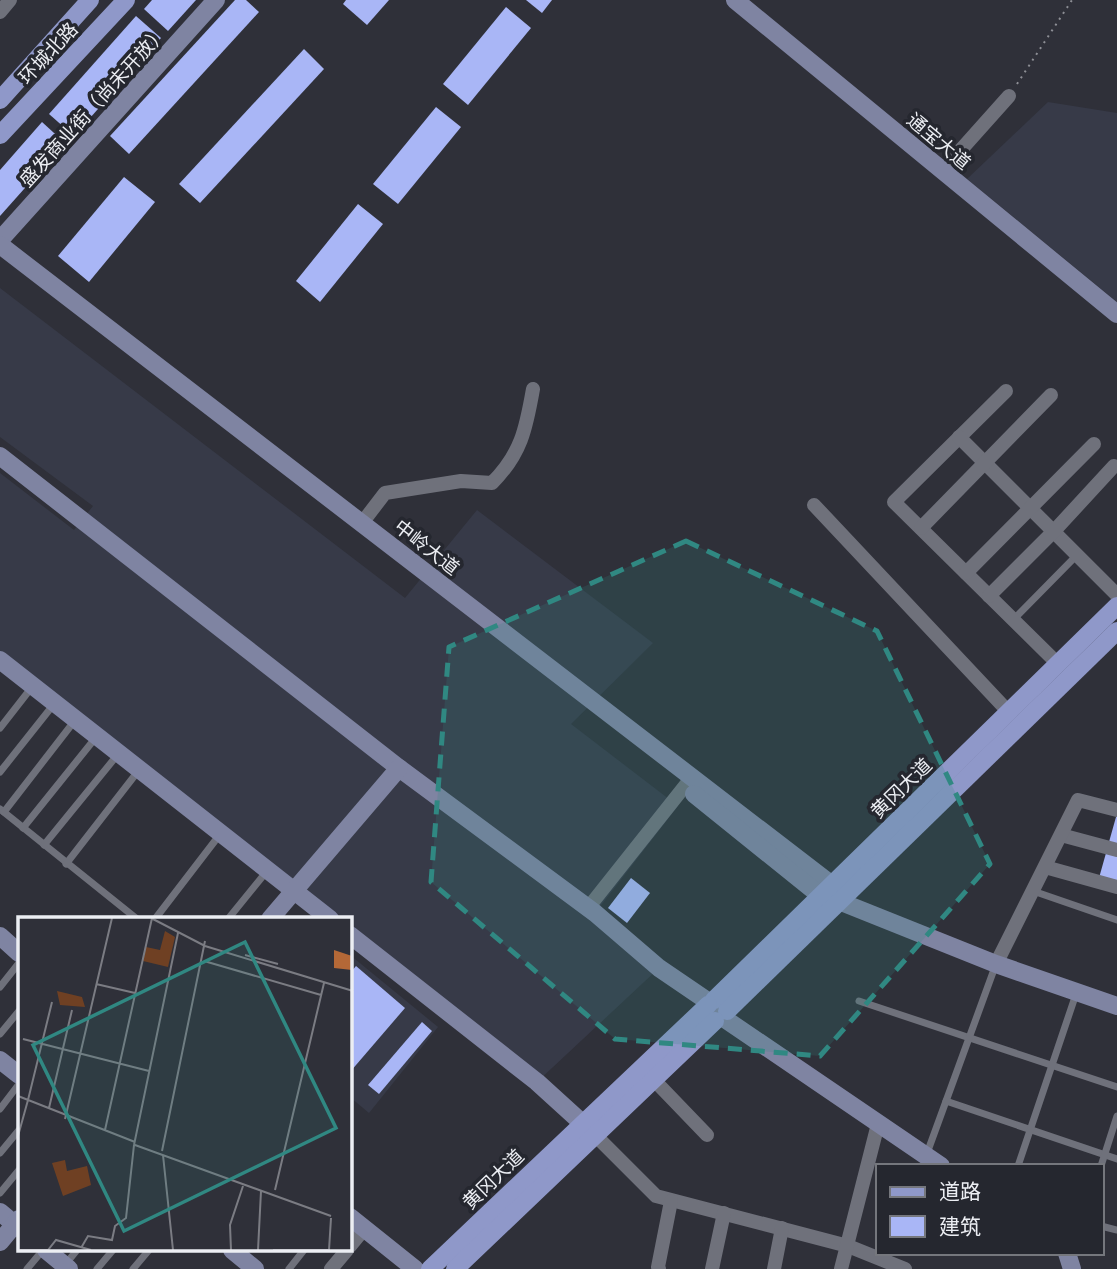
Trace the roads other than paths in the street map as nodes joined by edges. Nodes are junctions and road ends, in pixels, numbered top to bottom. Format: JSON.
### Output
{"nodes":[{"id":1,"x":10,"y":0,"type":"edge"},
{"id":2,"x":90,"y":0,"type":"edge"},
{"id":3,"x":126,"y":0,"type":"edge"},
{"id":4,"x":216,"y":0,"type":"edge"},
{"id":5,"x":735,"y":0,"type":"edge"},
{"id":6,"x":0,"y":12,"type":"edge"},
{"id":7,"x":1009,"y":96,"type":"road end"},
{"id":8,"x":0,"y":100,"type":"edge"},
{"id":9,"x":0,"y":135,"type":"edge"},
{"id":10,"x":942,"y":171,"type":"junction"},
{"id":11,"x":0,"y":240,"type":"edge"},
{"id":12,"x":0,"y":245,"type":"edge"},
{"id":13,"x":0,"y":260,"type":"edge"},
{"id":14,"x":1117,"y":314,"type":"edge"},
{"id":15,"x":533,"y":389,"type":"dead end"},
{"id":16,"x":1006,"y":391,"type":"dead end"},
{"id":17,"x":1051,"y":395,"type":"dead end"},
{"id":18,"x":960,"y":437,"type":"junction"},
{"id":19,"x":1094,"y":444,"type":"dead end"},
{"id":20,"x":0,"y":456,"type":"edge"},
{"id":21,"x":986,"y":462,"type":"junction"},
{"id":22,"x":1114,"y":466,"type":"dead end"},
{"id":23,"x":814,"y":505,"type":"dead end"},
{"id":24,"x":1031,"y":507,"type":"junction"},
{"id":25,"x":362,"y":523,"type":"junction"},
{"id":26,"x":921,"y":528,"type":"junction"},
{"id":27,"x":1055,"y":530,"type":"junction"},
{"id":28,"x":1078,"y":554,"type":"junction"},
{"id":29,"x":966,"y":573,"type":"junction"},
{"id":30,"x":1117,"y":595,"type":"edge"},
{"id":31,"x":989,"y":596,"type":"junction"},
{"id":32,"x":1117,"y":606,"type":"edge"},
{"id":33,"x":1013,"y":620,"type":"junction"},
{"id":34,"x":1117,"y":631,"type":"edge"},
{"id":35,"x":1053,"y":659,"type":"dead end"},
{"id":36,"x":0,"y":660,"type":"edge"},
{"id":37,"x":34,"y":686,"type":"junction"},
{"id":38,"x":55,"y":703,"type":"junction"},
{"id":39,"x":1003,"y":706,"type":"dead end"},
{"id":40,"x":76,"y":719,"type":"junction"},
{"id":41,"x":0,"y":728,"type":"edge"},
{"id":42,"x":97,"y":736,"type":"junction"},
{"id":43,"x":119,"y":753,"type":"junction"},
{"id":44,"x":398,"y":768,"type":"junction"},
{"id":45,"x":140,"y":769,"type":"junction"},
{"id":46,"x":0,"y":772,"type":"edge"},
{"id":47,"x":688,"y":782,"type":"junction"},
{"id":48,"x":1117,"y":810,"type":"edge"},
{"id":49,"x":2,"y":811,"type":"edge"},
{"id":50,"x":23,"y":828,"type":"junction"},
{"id":51,"x":221,"y":833,"type":"junction"},
{"id":52,"x":1061,"y":835,"type":"junction"},
{"id":53,"x":44,"y":845,"type":"junction"},
{"id":54,"x":1117,"y":850,"type":"edge"},
{"id":55,"x":66,"y":864,"type":"junction"},
{"id":56,"x":1045,"y":867,"type":"junction"},
{"id":57,"x":268,"y":870,"type":"junction"},
{"id":58,"x":1117,"y":887,"type":"edge"},
{"id":59,"x":822,"y":888,"type":"dead end"},
{"id":60,"x":294,"y":891,"type":"junction"},
{"id":61,"x":1033,"y":891,"type":"junction"},
{"id":62,"x":841,"y":901,"type":"dead end"},
{"id":63,"x":588,"y":908,"type":"junction"},
{"id":64,"x":134,"y":917,"type":"edge"},
{"id":65,"x":157,"y":917,"type":"edge"},
{"id":66,"x":230,"y":917,"type":"edge"},
{"id":67,"x":272,"y":917,"type":"edge"},
{"id":68,"x":327,"y":917,"type":"edge"},
{"id":69,"x":1117,"y":920,"type":"edge"},
{"id":70,"x":352,"y":937,"type":"edge"},
{"id":71,"x":1,"y":939,"type":"edge"},
{"id":72,"x":18,"y":952,"type":"edge"},
{"id":73,"x":18,"y":964,"type":"edge"},
{"id":74,"x":996,"y":964,"type":"junction"},
{"id":75,"x":0,"y":987,"type":"edge"},
{"id":76,"x":1077,"y":993,"type":"junction"},
{"id":77,"x":859,"y":1001,"type":"dead end"},
{"id":78,"x":1117,"y":1006,"type":"edge"},
{"id":79,"x":717,"y":1010,"type":"junction"},
{"id":80,"x":18,"y":1012,"type":"edge"},
{"id":81,"x":0,"y":1034,"type":"edge"},
{"id":82,"x":969,"y":1038,"type":"junction"},
{"id":83,"x":1,"y":1062,"type":"edge"},
{"id":84,"x":1052,"y":1065,"type":"junction"},
{"id":85,"x":18,"y":1074,"type":"edge"},
{"id":86,"x":656,"y":1082,"type":"dead end"},
{"id":87,"x":18,"y":1085,"type":"edge"},
{"id":88,"x":1117,"y":1087,"type":"edge"},
{"id":89,"x":946,"y":1101,"type":"junction"},
{"id":90,"x":0,"y":1109,"type":"edge"},
{"id":91,"x":1117,"y":1116,"type":"edge"},
{"id":92,"x":581,"y":1122,"type":"dead end"},
{"id":93,"x":878,"y":1124,"type":"junction"},
{"id":94,"x":1029,"y":1130,"type":"junction"},
{"id":95,"x":18,"y":1131,"type":"edge"},
{"id":96,"x":706,"y":1135,"type":"dead end"},
{"id":97,"x":597,"y":1137,"type":"dead end"},
{"id":98,"x":0,"y":1153,"type":"edge"},
{"id":99,"x":1104,"y":1155,"type":"junction"},
{"id":100,"x":1117,"y":1159,"type":"edge"},
{"id":101,"x":933,"y":1161,"type":"edge"},
{"id":102,"x":1019,"y":1164,"type":"edge"},
{"id":103,"x":1102,"y":1164,"type":"edge"},
{"id":104,"x":18,"y":1171,"type":"edge"},
{"id":105,"x":0,"y":1193,"type":"edge"},
{"id":106,"x":671,"y":1201,"type":"junction"},
{"id":107,"x":0,"y":1212,"type":"edge"},
{"id":108,"x":724,"y":1213,"type":"junction"},
{"id":109,"x":352,"y":1219,"type":"edge"},
{"id":110,"x":18,"y":1223,"type":"edge"},
{"id":111,"x":782,"y":1228,"type":"junction"},
{"id":112,"x":365,"y":1229,"type":"junction"},
{"id":113,"x":0,"y":1242,"type":"edge"},
{"id":114,"x":352,"y":1244,"type":"edge"},
{"id":115,"x":848,"y":1245,"type":"junction"},
{"id":116,"x":42,"y":1252,"type":"edge"},
{"id":117,"x":46,"y":1252,"type":"edge"},
{"id":118,"x":76,"y":1252,"type":"edge"},
{"id":119,"x":111,"y":1252,"type":"edge"},
{"id":120,"x":147,"y":1252,"type":"edge"},
{"id":121,"x":234,"y":1252,"type":"edge"},
{"id":122,"x":302,"y":1252,"type":"edge"},
{"id":123,"x":346,"y":1252,"type":"edge"},
{"id":124,"x":65,"y":1268,"type":"edge"},
{"id":125,"x":27,"y":1269,"type":"edge"},
{"id":126,"x":97,"y":1269,"type":"edge"},
{"id":127,"x":133,"y":1269,"type":"edge"},
{"id":128,"x":255,"y":1269,"type":"edge"},
{"id":129,"x":289,"y":1269,"type":"edge"},
{"id":130,"x":331,"y":1269,"type":"edge"},
{"id":131,"x":415,"y":1269,"type":"edge"},
{"id":132,"x":430,"y":1269,"type":"edge"},
{"id":133,"x":455,"y":1269,"type":"edge"},
{"id":134,"x":659,"y":1269,"type":"edge"},
{"id":135,"x":712,"y":1269,"type":"edge"},
{"id":136,"x":774,"y":1269,"type":"edge"},
{"id":137,"x":841,"y":1269,"type":"edge"},
{"id":138,"x":905,"y":1269,"type":"edge"}],
"edges":[{"from":1,"to":6,"type":"street"},
{"from":2,"to":8,"type":"main road","name":"环城北路"},
{"from":3,"to":9,"type":"main road","name":"环城北路"},
{"from":4,"to":11,"type":"main road","name":"盛发商业街（尚未开放）"},
{"from":5,"to":10,"type":"main road","name":"通宝大道"},
{"from":7,"to":10,"type":"street"},
{"from":10,"to":14,"type":"main road","name":"通宝大道"},
{"from":12,"to":25,"type":"main road","name":"中岭大道"},
{"from":13,"to":47,"type":"main road","name":"中岭大道"},
{"from":15,"to":25,"type":"street"},
{"from":16,"to":18,"type":"street"},
{"from":17,"to":21,"type":"street"},
{"from":18,"to":21,"type":"street"},
{"from":18,"to":26,"type":"street"},
{"from":19,"to":24,"type":"street"},
{"from":20,"to":44,"type":"main road"},
{"from":21,"to":24,"type":"street"},
{"from":21,"to":26,"type":"street"},
{"from":22,"to":27,"type":"street"},
{"from":23,"to":39,"type":"street"},
{"from":24,"to":27,"type":"street"},
{"from":24,"to":29,"type":"street"},
{"from":25,"to":47,"type":"main road","name":"中岭大道"},
{"from":26,"to":29,"type":"street"},
{"from":27,"to":28,"type":"street"},
{"from":27,"to":31,"type":"street"},
{"from":28,"to":30,"type":"street"},
{"from":28,"to":33,"type":"lane"},
{"from":29,"to":31,"type":"street"},
{"from":31,"to":33,"type":"street"},
{"from":32,"to":79,"type":"main road","name":"黄冈大道"},
{"from":33,"to":35,"type":"street"},
{"from":34,"to":79,"type":"main road","name":"黄冈大道"},
{"from":36,"to":37,"type":"main road"},
{"from":37,"to":38,"type":"main road"},
{"from":37,"to":41,"type":"lane"},
{"from":38,"to":40,"type":"main road"},
{"from":38,"to":46,"type":"lane"},
{"from":40,"to":42,"type":"main road"},
{"from":40,"to":49,"type":"lane"},
{"from":42,"to":43,"type":"main road"},
{"from":42,"to":50,"type":"lane"},
{"from":43,"to":45,"type":"main road"},
{"from":43,"to":53,"type":"lane"},
{"from":44,"to":60,"type":"main road"},
{"from":44,"to":63,"type":"main road"},
{"from":45,"to":51,"type":"main road"},
{"from":45,"to":55,"type":"lane"},
{"from":47,"to":59,"type":"main road","name":"中岭大道"},
{"from":47,"to":63,"type":"street"},
{"from":48,"to":52,"type":"street"},
{"from":49,"to":50,"type":"lane"},
{"from":50,"to":53,"type":"lane"},
{"from":51,"to":57,"type":"main road"},
{"from":51,"to":65,"type":"lane"},
{"from":52,"to":54,"type":"street"},
{"from":52,"to":56,"type":"street"},
{"from":53,"to":55,"type":"lane"},
{"from":55,"to":64,"type":"lane"},
{"from":56,"to":58,"type":"street"},
{"from":56,"to":61,"type":"street"},
{"from":57,"to":60,"type":"main road"},
{"from":57,"to":66,"type":"lane"},
{"from":60,"to":67,"type":"main road"},
{"from":60,"to":68,"type":"main road"},
{"from":61,"to":69,"type":"lane"},
{"from":61,"to":74,"type":"street"},
{"from":62,"to":74,"type":"main road"},
{"from":63,"to":79,"type":"main road"},
{"from":70,"to":92,"type":"main road"},
{"from":71,"to":72,"type":"main road"},
{"from":73,"to":75,"type":"lane"},
{"from":74,"to":76,"type":"main road"},
{"from":74,"to":82,"type":"lane"},
{"from":76,"to":78,"type":"main road"},
{"from":76,"to":84,"type":"lane"},
{"from":77,"to":82,"type":"lane"},
{"from":79,"to":93,"type":"main road"},
{"from":79,"to":132,"type":"main road","name":"黄冈大道"},
{"from":79,"to":133,"type":"main road","name":"黄冈大道"},
{"from":80,"to":81,"type":"lane"},
{"from":82,"to":84,"type":"lane"},
{"from":82,"to":89,"type":"lane"},
{"from":83,"to":85,"type":"main road"},
{"from":84,"to":88,"type":"lane"},
{"from":84,"to":94,"type":"lane"},
{"from":86,"to":96,"type":"street"},
{"from":87,"to":90,"type":"lane"},
{"from":89,"to":94,"type":"lane"},
{"from":89,"to":101,"type":"lane"},
{"from":91,"to":99,"type":"lane"},
{"from":93,"to":101,"type":"main road"},
{"from":93,"to":115,"type":"street"},
{"from":94,"to":99,"type":"lane"},
{"from":94,"to":102,"type":"lane"},
{"from":95,"to":98,"type":"lane"},
{"from":97,"to":106,"type":"street"},
{"from":99,"to":100,"type":"lane"},
{"from":99,"to":103,"type":"lane"},
{"from":104,"to":105,"type":"lane"},
{"from":106,"to":108,"type":"street"},
{"from":106,"to":134,"type":"street"},
{"from":107,"to":110,"type":"main road"},
{"from":108,"to":111,"type":"street"},
{"from":108,"to":135,"type":"street"},
{"from":109,"to":112,"type":"main road"},
{"from":110,"to":113,"type":"main road"},
{"from":111,"to":115,"type":"street"},
{"from":111,"to":136,"type":"street"},
{"from":112,"to":114,"type":"street"},
{"from":112,"to":131,"type":"main road"},
{"from":115,"to":137,"type":"street"},
{"from":115,"to":138,"type":"street"},
{"from":116,"to":125,"type":"lane"},
{"from":117,"to":124,"type":"main road"},
{"from":118,"to":124,"type":"lane"},
{"from":119,"to":126,"type":"lane"},
{"from":120,"to":127,"type":"lane"},
{"from":121,"to":128,"type":"main road"},
{"from":122,"to":129,"type":"lane"},
{"from":123,"to":130,"type":"street"}]}
